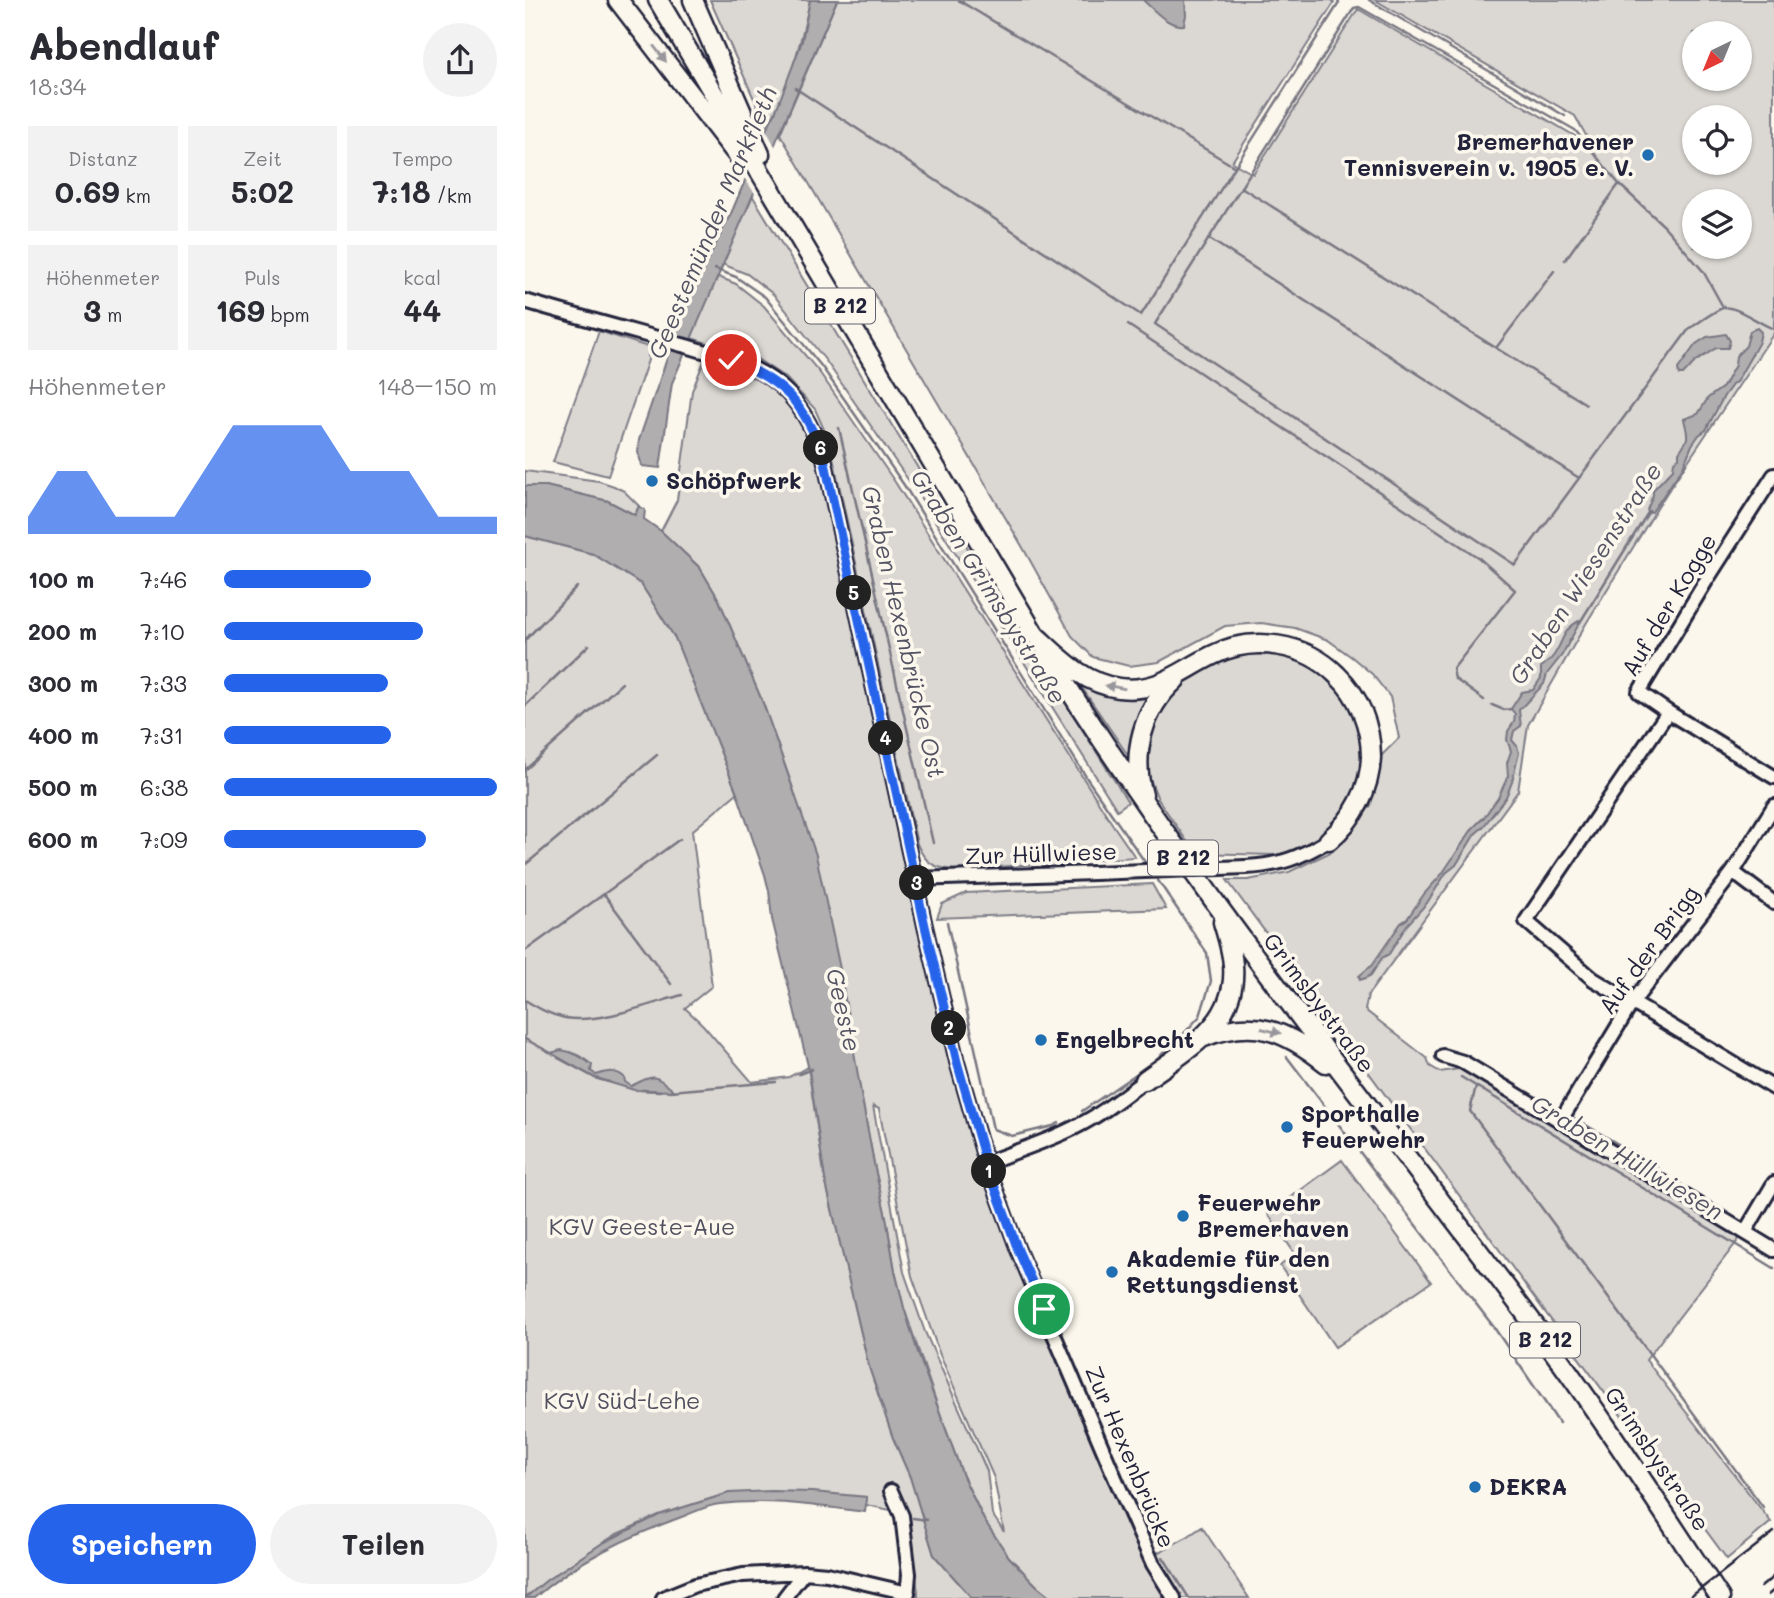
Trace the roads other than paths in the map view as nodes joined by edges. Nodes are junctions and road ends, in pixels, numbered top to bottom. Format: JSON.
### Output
{"nodes":[{"id":1,"x":618,"y":0,"type":"edge"},
{"id":2,"x":658,"y":0,"type":"edge"},
{"id":3,"x":693,"y":0,"type":"edge"},
{"id":4,"x":746,"y":148,"type":"junction"},
{"id":5,"x":525,"y":301,"type":"edge"},
{"id":6,"x":1774,"y":475,"type":"edge"},
{"id":7,"x":1035,"y":635,"type":"junction"},
{"id":8,"x":1180,"y":675,"type":"junction"},
{"id":9,"x":1668,"y":712,"type":"junction"},
{"id":10,"x":1772,"y":770,"type":"edge"},
{"id":11,"x":1774,"y":806,"type":"edge"},
{"id":12,"x":1147,"y":807,"type":"junction"},
{"id":13,"x":1329,"y":841,"type":"joint"},
{"id":14,"x":1733,"y":872,"type":"junction"},
{"id":15,"x":916,"y":879,"type":"junction"},
{"id":16,"x":1774,"y":903,"type":"edge"},
{"id":17,"x":1219,"y":909,"type":"junction"},
{"id":18,"x":1632,"y":1003,"type":"junction"},
{"id":19,"x":1204,"y":1037,"type":"junction"},
{"id":20,"x":1443,"y":1056,"type":"dead end"},
{"id":21,"x":1145,"y":1080,"type":"joint"},
{"id":22,"x":1347,"y":1081,"type":"junction"},
{"id":23,"x":1774,"y":1088,"type":"edge"},
{"id":24,"x":1561,"y":1120,"type":"junction"},
{"id":25,"x":986,"y":1163,"type":"junction"},
{"id":26,"x":1774,"y":1183,"type":"edge"},
{"id":27,"x":1745,"y":1232,"type":"junction"},
{"id":28,"x":1774,"y":1250,"type":"edge"},
{"id":29,"x":891,"y":1491,"type":"dead end"},
{"id":30,"x":804,"y":1572,"type":"junction"},
{"id":31,"x":908,"y":1595,"type":"edge"},
{"id":32,"x":663,"y":1598,"type":"edge"},
{"id":33,"x":784,"y":1598,"type":"edge"},
{"id":34,"x":1174,"y":1598,"type":"edge"},
{"id":35,"x":1720,"y":1598,"type":"edge"}],
"edges":[{"from":1,"to":4,"type":"highway","one_way":true},
{"from":2,"to":4,"type":"highway"},
{"from":3,"to":4,"type":"highway"},
{"from":4,"to":7,"type":"highway","number":"B 212"},
{"from":5,"to":15,"type":"street","name":"Zur Hexenbrücke"},
{"from":6,"to":9,"type":"street","name":"Auf der Kogge"},
{"from":8,"to":7,"type":"highway","one_way":true},
{"from":7,"to":12,"type":"highway","name":"Grimsbystraße","number":"B 212"},
{"from":8,"to":12,"type":"highway"},
{"from":8,"to":13,"type":"highway"},
{"from":9,"to":10,"type":"street"},
{"from":9,"to":18,"type":"street"},
{"from":11,"to":14,"type":"street","name":"Auf der Brigg"},
{"from":12,"to":17,"type":"highway","name":"Grimsbystraße","number":"B 212"},
{"from":13,"to":15,"type":"street","name":"Zur Hüllwiese","bridge":true},
{"from":14,"to":16,"type":"street"},
{"from":14,"to":18,"type":"street","name":"Auf der Brigg"},
{"from":15,"to":25,"type":"street","name":"Zur Hexenbrücke"},
{"from":17,"to":19,"type":"highway"},
{"from":17,"to":22,"type":"highway","name":"Grimsbystraße","number":"B 212"},
{"from":18,"to":23,"type":"street"},
{"from":18,"to":24,"type":"street","name":"Auf der Brigg"},
{"from":19,"to":21,"type":"highway"},
{"from":19,"to":22,"type":"highway","one_way":true},
{"from":20,"to":24,"type":"street"},
{"from":21,"to":25,"type":"street"},
{"from":22,"to":35,"type":"highway","name":"Grimsbystraße","number":"B 212"},
{"from":24,"to":27,"type":"street"},
{"from":25,"to":34,"type":"street","name":"Zur Hexenbrücke"},
{"from":26,"to":27,"type":"street"},
{"from":27,"to":28,"type":"street"},
{"from":29,"to":31,"type":"street"},
{"from":30,"to":31,"type":"street"},
{"from":30,"to":32,"type":"street"},
{"from":30,"to":33,"type":"street"}]}
